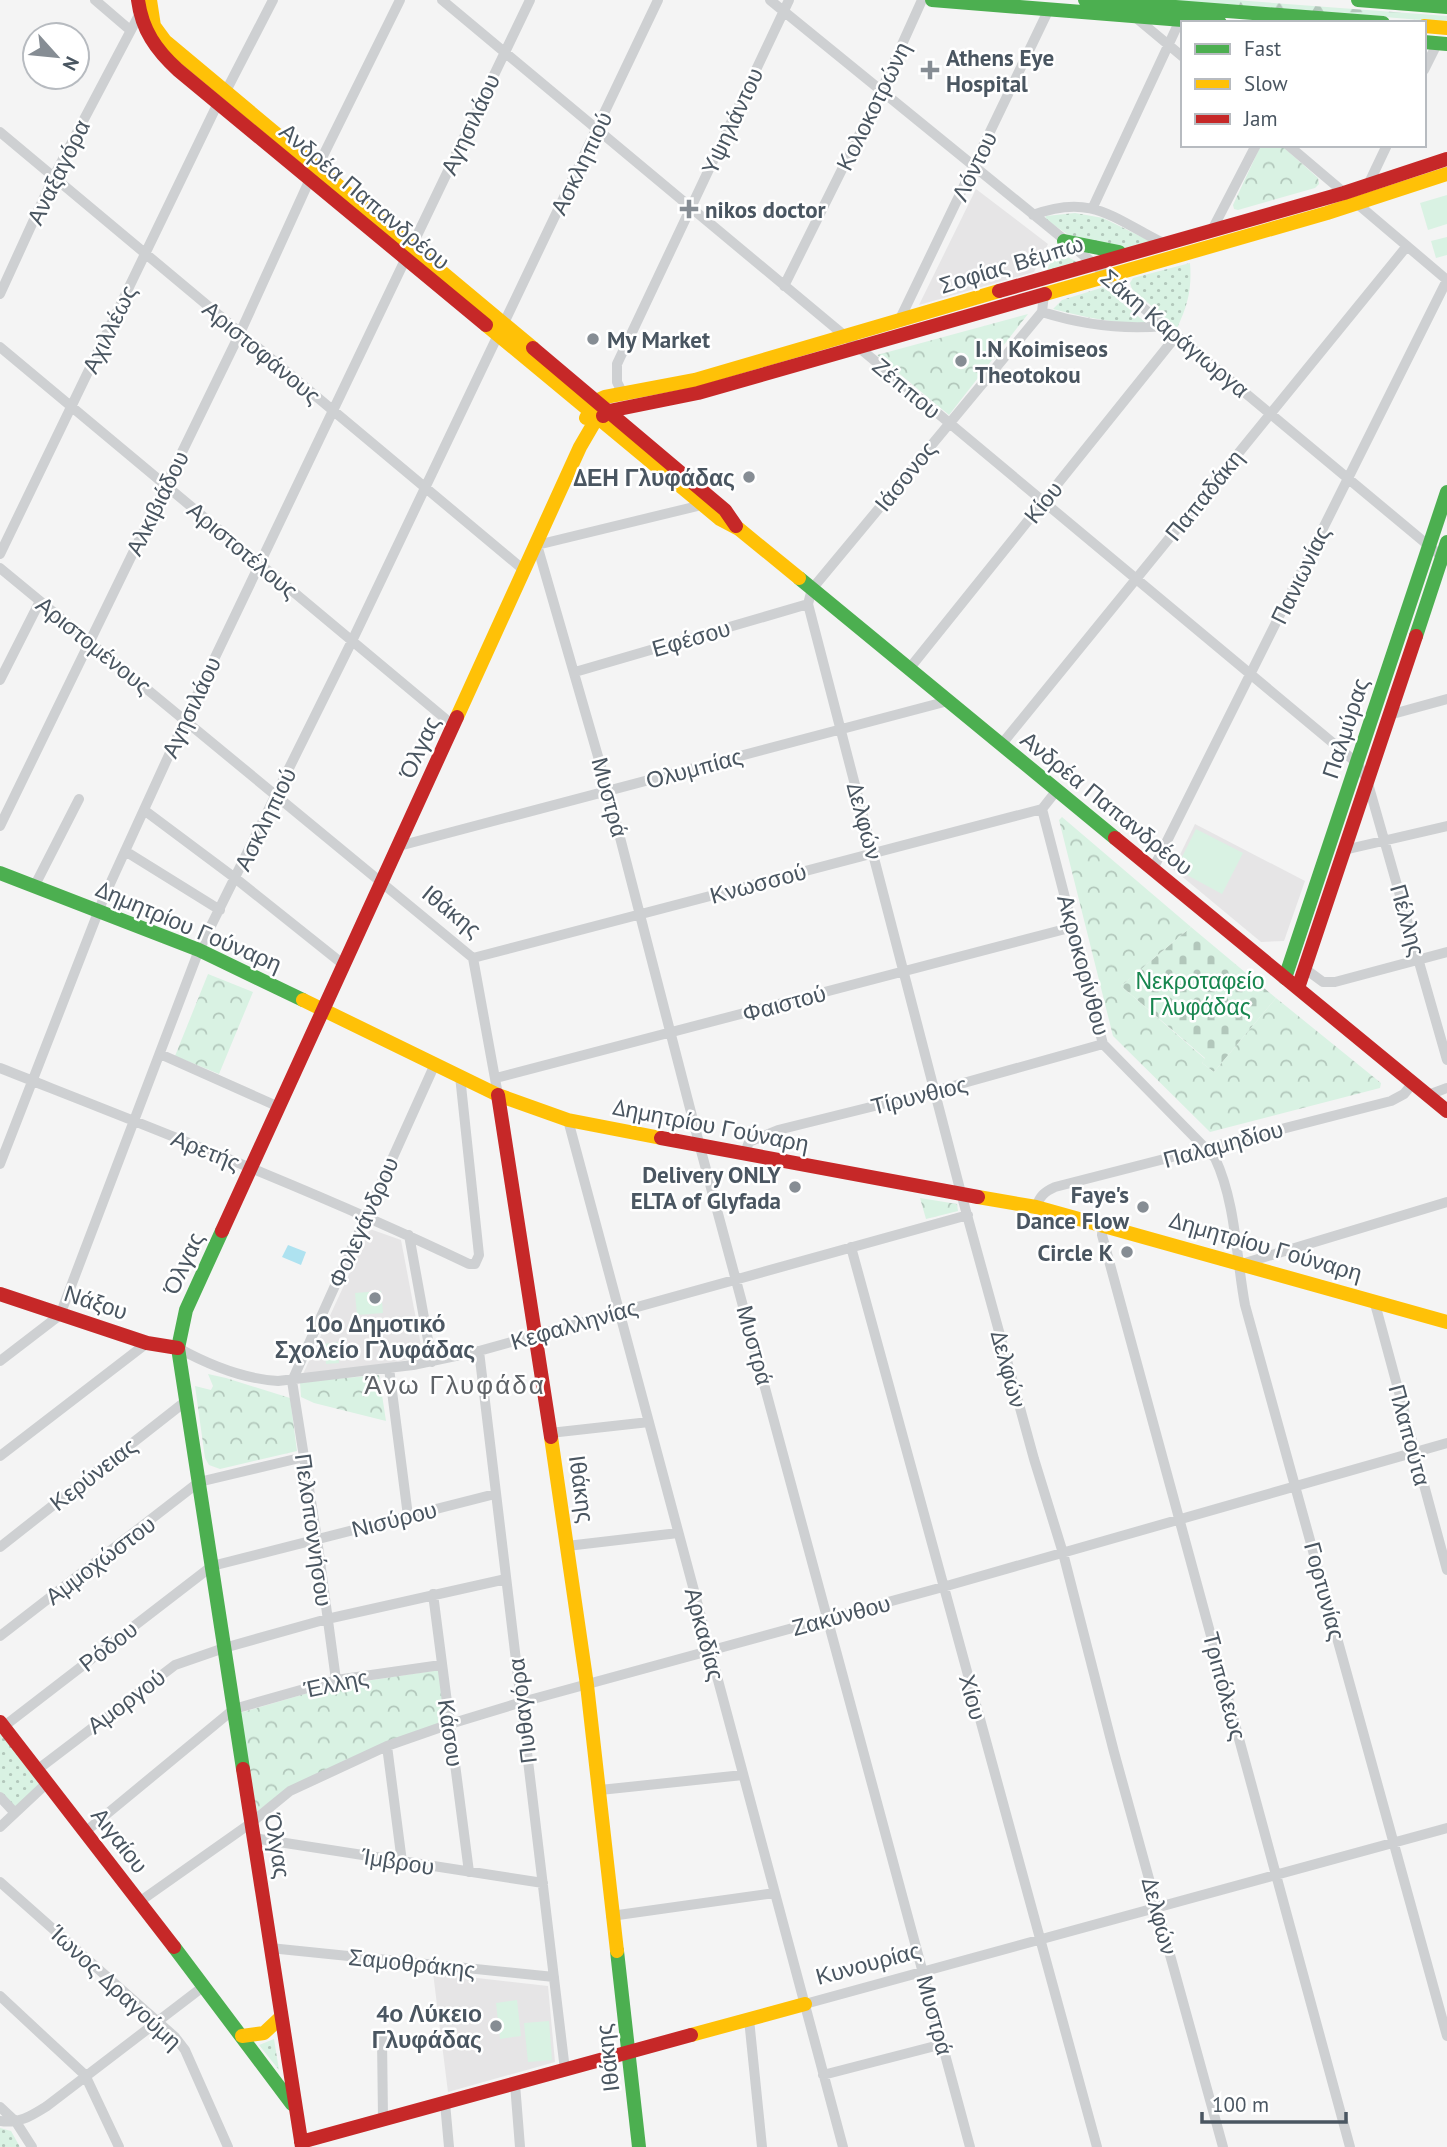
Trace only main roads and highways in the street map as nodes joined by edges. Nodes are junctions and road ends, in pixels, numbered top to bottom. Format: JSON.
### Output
{"nodes":[{"id":1,"x":150,"y":0,"type":"edge"},
{"id":2,"x":932,"y":0,"type":"edge"},
{"id":3,"x":1085,"y":0,"type":"edge"},
{"id":4,"x":1358,"y":0,"type":"edge"},
{"id":5,"x":138,"y":7,"type":"edge"},
{"id":6,"x":1447,"y":7,"type":"edge"},
{"id":7,"x":1194,"y":21,"type":"edge"},
{"id":8,"x":1357,"y":21,"type":"edge"},
{"id":9,"x":1426,"y":26,"type":"edge"},
{"id":10,"x":1447,"y":28,"type":"edge"},
{"id":11,"x":222,"y":98,"type":"junction"},
{"id":12,"x":1447,"y":159,"type":"edge"},
{"id":13,"x":1447,"y":174,"type":"edge"},
{"id":14,"x":1064,"y":240,"type":"road end"},
{"id":15,"x":1130,"y":253,"type":"junction"},
{"id":16,"x":598,"y":410,"type":"junction"},
{"id":17,"x":1447,"y":492,"type":"edge"},
{"id":18,"x":739,"y":530,"type":"junction"},
{"id":19,"x":1447,"y":542,"type":"edge"},
{"id":20,"x":1444,"y":560,"type":"edge"},
{"id":21,"x":0,"y":873,"type":"edge"},
{"id":22,"x":1285,"y":978,"type":"junction"},
{"id":23,"x":1298,"y":988,"type":"junction"},
{"id":24,"x":324,"y":1010,"type":"junction"},
{"id":25,"x":498,"y":1095,"type":"junction"},
{"id":26,"x":1447,"y":1111,"type":"edge"},
{"id":27,"x":0,"y":1294,"type":"edge"},
{"id":28,"x":1447,"y":1322,"type":"edge"},
{"id":29,"x":178,"y":1348,"type":"junction"},
{"id":30,"x":2,"y":1724,"type":"edge"},
{"id":31,"x":804,"y":2004,"type":"road end"},
{"id":32,"x":281,"y":2017,"type":"junction"},
{"id":33,"x":242,"y":2036,"type":"junction"},
{"id":34,"x":630,"y":2052,"type":"junction"},
{"id":35,"x":295,"y":2108,"type":"junction"},
{"id":36,"x":301,"y":2145,"type":"edge"},
{"id":37,"x":639,"y":2147,"type":"edge"}],
"edges":[{"from":1,"to":11,"type":"main road","name":"Ανδρέα Παπανδρέου"},
{"from":2,"to":7,"type":"main road"},
{"from":3,"to":8,"type":"main road"},
{"from":4,"to":6,"type":"main road"},
{"from":5,"to":11,"type":"main road","name":"Ανδρέα Παπανδρέου"},
{"from":9,"to":10,"type":"main road"},
{"from":11,"to":16,"type":"main road","name":"Ανδρέα Παπανδρέου"},
{"from":12,"to":15,"type":"main road","name":"Σοφίας Βέμπω"},
{"from":13,"to":16,"type":"main road","name":"Σοφίας Βέμπω"},
{"from":14,"to":15,"type":"main road"},
{"from":15,"to":16,"type":"main road","name":"Σοφίας Βέμπω"},
{"from":16,"to":18,"type":"main road","name":"Ανδρέα Παπανδρέου"},
{"from":16,"to":18,"type":"main road","name":"Ανδρέα Παπανδρέου"},
{"from":16,"to":24,"type":"main road","name":"Όλγας"},
{"from":17,"to":22,"type":"main road","name":"Παλμύρας"},
{"from":18,"to":22,"type":"main road","name":"Ανδρέα Παπανδρέου"},
{"from":19,"to":20,"type":"main road","name":"Παλμύρας"},
{"from":20,"to":23,"type":"main road","name":"Παλμύρας"},
{"from":21,"to":24,"type":"main road","name":"Δημητρίου Γούναρη"},
{"from":22,"to":23,"type":"main road","name":"Ανδρέα Παπανδρέου"},
{"from":23,"to":26,"type":"main road","name":"Ανδρέα Παπανδρέου"},
{"from":24,"to":25,"type":"main road","name":"Δημητρίου Γούναρη"},
{"from":24,"to":29,"type":"main road","name":"Όλγας"},
{"from":25,"to":28,"type":"main road","name":"Δημητρίου Γούναρη"},
{"from":25,"to":34,"type":"main road","name":"Ιθάκης"},
{"from":27,"to":29,"type":"main road","name":"Νάξου"},
{"from":29,"to":32,"type":"main road","name":"Όλγας"},
{"from":30,"to":33,"type":"main road","name":"Αιγαίου"},
{"from":31,"to":34,"type":"main road","name":"Κυνουρίας"},
{"from":32,"to":33,"type":"main road"},
{"from":32,"to":35,"type":"main road","name":"Όλγας"},
{"from":33,"to":35,"type":"main road","name":"Αιγαίου"},
{"from":34,"to":36,"type":"main road","name":"Κυνουρίας"},
{"from":34,"to":37,"type":"main road","name":"Ιθάκης"},
{"from":35,"to":36,"type":"main road","name":"Όλγας"}]}
